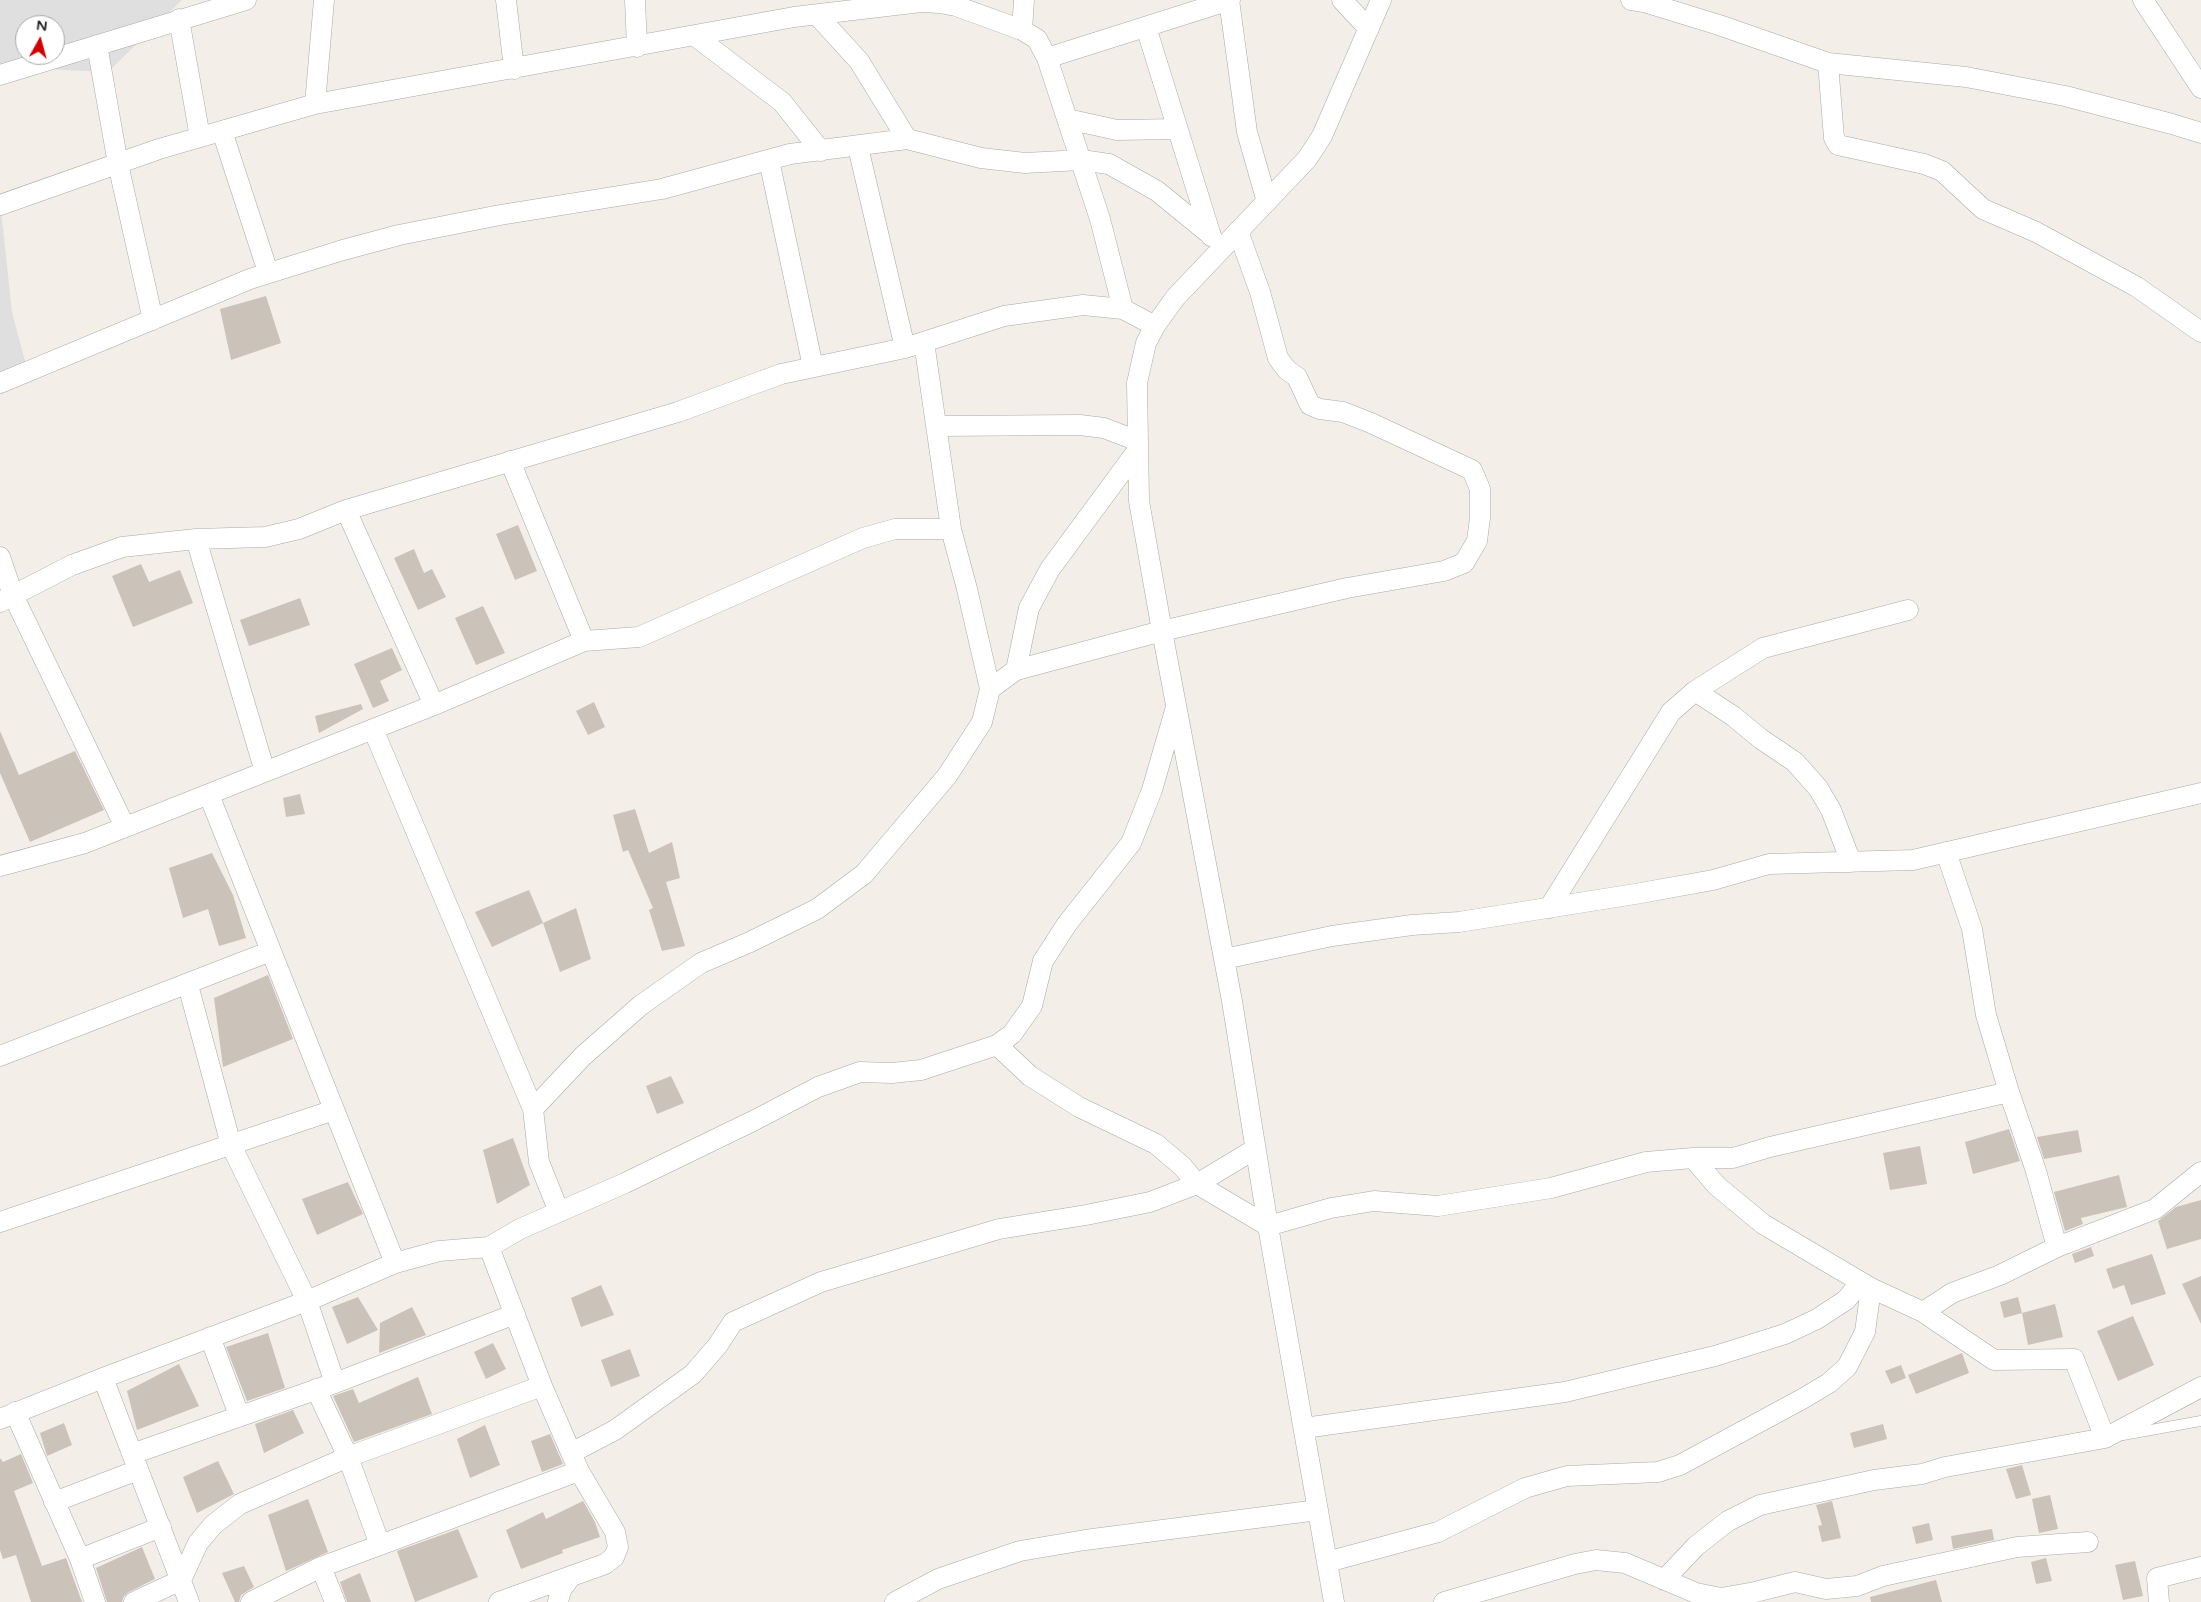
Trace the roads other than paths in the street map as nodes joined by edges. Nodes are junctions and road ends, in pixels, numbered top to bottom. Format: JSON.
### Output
{"nodes":[{"id":1,"x":246,"y":0,"type":"edge"},
{"id":2,"x":324,"y":0,"type":"edge"},
{"id":3,"x":506,"y":0,"type":"edge"},
{"id":4,"x":635,"y":0,"type":"edge"},
{"id":5,"x":1024,"y":0,"type":"edge"},
{"id":6,"x":1229,"y":0,"type":"edge"},
{"id":7,"x":1342,"y":0,"type":"edge"},
{"id":8,"x":1380,"y":0,"type":"edge"},
{"id":9,"x":1631,"y":0,"type":"edge"},
{"id":10,"x":2143,"y":0,"type":"edge"},
{"id":11,"x":875,"y":4,"type":"edge"},
{"id":12,"x":1187,"y":7,"type":"edge"},
{"id":13,"x":817,"y":15,"type":"junction"},
{"id":14,"x":179,"y":19,"type":"junction"},
{"id":15,"x":1146,"y":27,"type":"junction"},
{"id":16,"x":1369,"y":29,"type":"junction"},
{"id":17,"x":1022,"y":30,"type":"junction"},
{"id":18,"x":695,"y":36,"type":"junction"},
{"id":19,"x":97,"y":45,"type":"junction"},
{"id":20,"x":637,"y":47,"type":"junction"},
{"id":21,"x":1047,"y":58,"type":"junction"},
{"id":22,"x":1828,"y":63,"type":"junction"},
{"id":23,"x":514,"y":69,"type":"junction"},
{"id":24,"x":0,"y":76,"type":"edge"},
{"id":25,"x":2201,"y":88,"type":"edge"},
{"id":26,"x":315,"y":104,"type":"junction"},
{"id":27,"x":1067,"y":119,"type":"junction"},
{"id":28,"x":1177,"y":129,"type":"junction"},
{"id":29,"x":222,"y":131,"type":"junction"},
{"id":30,"x":2201,"y":133,"type":"edge"},
{"id":31,"x":200,"y":137,"type":"junction"},
{"id":32,"x":907,"y":139,"type":"junction"},
{"id":33,"x":858,"y":147,"type":"junction"},
{"id":34,"x":822,"y":151,"type":"junction"},
{"id":35,"x":769,"y":160,"type":"junction"},
{"id":36,"x":1081,"y":160,"type":"junction"},
{"id":37,"x":118,"y":164,"type":"junction"},
{"id":38,"x":1267,"y":202,"type":"junction"},
{"id":39,"x":0,"y":205,"type":"edge"},
{"id":40,"x":1238,"y":231,"type":"junction"},
{"id":41,"x":1213,"y":244,"type":"junction"},
{"id":42,"x":268,"y":272,"type":"junction"},
{"id":43,"x":1123,"y":309,"type":"junction"},
{"id":44,"x":153,"y":320,"type":"junction"},
{"id":45,"x":1155,"y":326,"type":"junction"},
{"id":46,"x":2201,"y":332,"type":"edge"},
{"id":47,"x":915,"y":345,"type":"junction"},
{"id":48,"x":813,"y":367,"type":"junction"},
{"id":49,"x":0,"y":383,"type":"edge"},
{"id":50,"x":936,"y":426,"type":"junction"},
{"id":51,"x":1137,"y":446,"type":"junction"},
{"id":52,"x":510,"y":461,"type":"junction"},
{"id":53,"x":346,"y":510,"type":"junction"},
{"id":54,"x":951,"y":529,"type":"junction"},
{"id":55,"x":196,"y":540,"type":"junction"},
{"id":56,"x":0,"y":557,"type":"edge"},
{"id":57,"x":6,"y":599,"type":"edge"},
{"id":58,"x":1908,"y":610,"type":"dead end"},
{"id":59,"x":1162,"y":631,"type":"junction"},
{"id":60,"x":584,"y":641,"type":"junction"},
{"id":61,"x":1016,"y":670,"type":"junction"},
{"id":62,"x":990,"y":688,"type":"junction"},
{"id":63,"x":1695,"y":691,"type":"junction"},
{"id":64,"x":434,"y":705,"type":"junction"},
{"id":65,"x":1177,"y":705,"type":"junction"},
{"id":66,"x":373,"y":729,"type":"junction"},
{"id":67,"x":265,"y":772,"type":"junction"},
{"id":68,"x":2201,"y":793,"type":"edge"},
{"id":69,"x":209,"y":794,"type":"junction"},
{"id":70,"x":125,"y":827,"type":"junction"},
{"id":71,"x":1946,"y":852,"type":"junction"},
{"id":72,"x":1851,"y":862,"type":"junction"},
{"id":73,"x":0,"y":866,"type":"edge"},
{"id":74,"x":1548,"y":908,"type":"junction"},
{"id":75,"x":271,"y":951,"type":"junction"},
{"id":76,"x":1224,"y":959,"type":"junction"},
{"id":77,"x":188,"y":985,"type":"junction"},
{"id":78,"x":997,"y":1045,"type":"junction"},
{"id":79,"x":0,"y":1056,"type":"edge"},
{"id":80,"x":2009,"y":1092,"type":"junction"},
{"id":81,"x":533,"y":1109,"type":"junction"},
{"id":82,"x":334,"y":1110,"type":"junction"},
{"id":83,"x":231,"y":1145,"type":"junction"},
{"id":84,"x":1255,"y":1150,"type":"junction"},
{"id":85,"x":1693,"y":1158,"type":"junction"},
{"id":86,"x":2201,"y":1172,"type":"edge"},
{"id":87,"x":1197,"y":1184,"type":"junction"},
{"id":88,"x":559,"y":1212,"type":"junction"},
{"id":89,"x":0,"y":1222,"type":"edge"},
{"id":90,"x":1268,"y":1226,"type":"junction"},
{"id":91,"x":489,"y":1247,"type":"junction"},
{"id":92,"x":2057,"y":1247,"type":"junction"},
{"id":93,"x":395,"y":1263,"type":"junction"},
{"id":94,"x":1866,"y":1285,"type":"junction"},
{"id":95,"x":307,"y":1301,"type":"junction"},
{"id":96,"x":1923,"y":1312,"type":"junction"},
{"id":97,"x":515,"y":1314,"type":"junction"},
{"id":98,"x":210,"y":1338,"type":"junction"},
{"id":99,"x":103,"y":1378,"type":"junction"},
{"id":100,"x":335,"y":1383,"type":"junction"},
{"id":101,"x":542,"y":1386,"type":"junction"},
{"id":102,"x":2201,"y":1387,"type":"edge"},
{"id":103,"x":316,"y":1389,"type":"junction"},
{"id":104,"x":8,"y":1415,"type":"edge"},
{"id":105,"x":239,"y":1415,"type":"junction"},
{"id":106,"x":2201,"y":1421,"type":"edge"},
{"id":107,"x":1304,"y":1428,"type":"junction"},
{"id":108,"x":2105,"y":1438,"type":"junction"},
{"id":109,"x":348,"y":1457,"type":"junction"},
{"id":110,"x":135,"y":1462,"type":"junction"},
{"id":111,"x":575,"y":1462,"type":"junction"},
{"id":112,"x":54,"y":1502,"type":"junction"},
{"id":113,"x":1318,"y":1510,"type":"junction"},
{"id":114,"x":161,"y":1527,"type":"junction"},
{"id":115,"x":2088,"y":1542,"type":"dead end"},
{"id":116,"x":380,"y":1544,"type":"junction"},
{"id":117,"x":80,"y":1559,"type":"junction"},
{"id":118,"x":1327,"y":1562,"type":"junction"},
{"id":119,"x":321,"y":1567,"type":"junction"},
{"id":120,"x":2201,"y":1567,"type":"edge"},
{"id":121,"x":569,"y":1579,"type":"junction"},
{"id":122,"x":181,"y":1580,"type":"junction"},
{"id":123,"x":1664,"y":1580,"type":"junction"},
{"id":124,"x":1722,"y":1600,"type":"edge"},
{"id":125,"x":95,"y":1602,"type":"edge"},
{"id":126,"x":134,"y":1602,"type":"edge"},
{"id":127,"x":189,"y":1602,"type":"edge"},
{"id":128,"x":252,"y":1602,"type":"edge"},
{"id":129,"x":335,"y":1602,"type":"edge"},
{"id":130,"x":499,"y":1602,"type":"edge"},
{"id":131,"x":558,"y":1602,"type":"edge"},
{"id":132,"x":895,"y":1602,"type":"edge"},
{"id":133,"x":1334,"y":1602,"type":"edge"},
{"id":134,"x":1444,"y":1602,"type":"edge"},
{"id":135,"x":2159,"y":1602,"type":"edge"}],
"edges":[{"from":1,"to":14,"type":"street"},
{"from":2,"to":26,"type":"street"},
{"from":3,"to":23,"type":"street"},
{"from":4,"to":20,"type":"street"},
{"from":5,"to":17,"type":"street"},
{"from":6,"to":12,"type":"street"},
{"from":6,"to":38,"type":"street"},
{"from":7,"to":16,"type":"street"},
{"from":8,"to":16,"type":"street"},
{"from":9,"to":22,"type":"street"},
{"from":10,"to":25,"type":"street"},
{"from":11,"to":13,"type":"street"},
{"from":11,"to":17,"type":"street"},
{"from":12,"to":15,"type":"street"},
{"from":13,"to":18,"type":"street"},
{"from":13,"to":32,"type":"street"},
{"from":14,"to":19,"type":"street"},
{"from":14,"to":31,"type":"street"},
{"from":15,"to":21,"type":"street"},
{"from":15,"to":28,"type":"street"},
{"from":16,"to":38,"type":"street"},
{"from":17,"to":21,"type":"street"},
{"from":18,"to":20,"type":"street"},
{"from":18,"to":34,"type":"street"},
{"from":19,"to":24,"type":"street"},
{"from":19,"to":37,"type":"street"},
{"from":20,"to":23,"type":"street"},
{"from":21,"to":27,"type":"street"},
{"from":22,"to":30,"type":"street"},
{"from":22,"to":46,"type":"street"},
{"from":23,"to":26,"type":"street"},
{"from":26,"to":29,"type":"street"},
{"from":27,"to":28,"type":"street"},
{"from":27,"to":36,"type":"street"},
{"from":28,"to":41,"type":"street"},
{"from":29,"to":31,"type":"street"},
{"from":29,"to":42,"type":"street"},
{"from":31,"to":37,"type":"street"},
{"from":32,"to":33,"type":"street"},
{"from":32,"to":36,"type":"street"},
{"from":33,"to":34,"type":"street"},
{"from":33,"to":47,"type":"street"},
{"from":34,"to":35,"type":"street"},
{"from":35,"to":42,"type":"street"},
{"from":35,"to":48,"type":"street"},
{"from":36,"to":41,"type":"street"},
{"from":36,"to":43,"type":"street"},
{"from":37,"to":39,"type":"street"},
{"from":37,"to":44,"type":"street"},
{"from":38,"to":40,"type":"street"},
{"from":40,"to":41,"type":"street"},
{"from":40,"to":59,"type":"street"},
{"from":41,"to":45,"type":"street"},
{"from":42,"to":44,"type":"street"},
{"from":43,"to":45,"type":"street"},
{"from":43,"to":47,"type":"street"},
{"from":44,"to":49,"type":"street"},
{"from":45,"to":51,"type":"street"},
{"from":47,"to":48,"type":"street"},
{"from":47,"to":50,"type":"street"},
{"from":48,"to":52,"type":"street"},
{"from":50,"to":51,"type":"street"},
{"from":50,"to":54,"type":"street"},
{"from":51,"to":59,"type":"street"},
{"from":51,"to":61,"type":"street"},
{"from":52,"to":53,"type":"street"},
{"from":52,"to":60,"type":"street"},
{"from":53,"to":55,"type":"street"},
{"from":53,"to":64,"type":"street"},
{"from":54,"to":60,"type":"street"},
{"from":54,"to":62,"type":"street"},
{"from":55,"to":57,"type":"street"},
{"from":55,"to":67,"type":"street"},
{"from":56,"to":57,"type":"street"},
{"from":57,"to":70,"type":"street"},
{"from":58,"to":63,"type":"street"},
{"from":59,"to":61,"type":"street"},
{"from":59,"to":65,"type":"street"},
{"from":60,"to":64,"type":"street"},
{"from":61,"to":62,"type":"street"},
{"from":62,"to":81,"type":"street"},
{"from":63,"to":72,"type":"street"},
{"from":63,"to":74,"type":"street"},
{"from":64,"to":66,"type":"street"},
{"from":65,"to":76,"type":"street"},
{"from":65,"to":78,"type":"street"},
{"from":66,"to":67,"type":"street"},
{"from":66,"to":81,"type":"street"},
{"from":67,"to":69,"type":"street"},
{"from":68,"to":71,"type":"street"},
{"from":69,"to":70,"type":"street"},
{"from":69,"to":75,"type":"street"},
{"from":70,"to":73,"type":"street"},
{"from":71,"to":72,"type":"street"},
{"from":71,"to":80,"type":"street"},
{"from":72,"to":74,"type":"street"},
{"from":74,"to":76,"type":"street"},
{"from":75,"to":77,"type":"street"},
{"from":75,"to":82,"type":"street"},
{"from":76,"to":84,"type":"street"},
{"from":77,"to":79,"type":"street"},
{"from":77,"to":83,"type":"street"},
{"from":78,"to":87,"type":"street"},
{"from":78,"to":88,"type":"street"},
{"from":80,"to":85,"type":"street"},
{"from":80,"to":92,"type":"street"},
{"from":81,"to":88,"type":"street"},
{"from":82,"to":83,"type":"street"},
{"from":82,"to":93,"type":"street"},
{"from":83,"to":89,"type":"street"},
{"from":83,"to":95,"type":"street"},
{"from":84,"to":87,"type":"street"},
{"from":84,"to":90,"type":"street"},
{"from":85,"to":90,"type":"street"},
{"from":85,"to":94,"type":"street"},
{"from":86,"to":92,"type":"street"},
{"from":87,"to":90,"type":"street"},
{"from":87,"to":111,"type":"street"},
{"from":88,"to":91,"type":"street"},
{"from":90,"to":107,"type":"street"},
{"from":91,"to":93,"type":"street"},
{"from":91,"to":97,"type":"street"},
{"from":92,"to":96,"type":"street"},
{"from":93,"to":95,"type":"street"},
{"from":94,"to":96,"type":"street"},
{"from":94,"to":107,"type":"street"},
{"from":94,"to":118,"type":"street"},
{"from":95,"to":98,"type":"street"},
{"from":95,"to":100,"type":"street"},
{"from":96,"to":108,"type":"street"},
{"from":97,"to":100,"type":"street"},
{"from":97,"to":101,"type":"street"},
{"from":98,"to":99,"type":"street"},
{"from":98,"to":105,"type":"street"},
{"from":99,"to":104,"type":"street"},
{"from":99,"to":110,"type":"street"},
{"from":100,"to":103,"type":"street"},
{"from":101,"to":109,"type":"street"},
{"from":101,"to":111,"type":"street"},
{"from":102,"to":108,"type":"street"},
{"from":103,"to":105,"type":"street"},
{"from":103,"to":109,"type":"street"},
{"from":104,"to":112,"type":"street"},
{"from":105,"to":110,"type":"street"},
{"from":106,"to":108,"type":"lane"},
{"from":107,"to":113,"type":"street"},
{"from":108,"to":123,"type":"street"},
{"from":109,"to":116,"type":"street"},
{"from":109,"to":122,"type":"street"},
{"from":110,"to":112,"type":"street"},
{"from":110,"to":114,"type":"street"},
{"from":111,"to":116,"type":"street"},
{"from":111,"to":121,"type":"street"},
{"from":112,"to":117,"type":"street"},
{"from":113,"to":118,"type":"street"},
{"from":113,"to":132,"type":"street"},
{"from":114,"to":117,"type":"street"},
{"from":114,"to":122,"type":"street"},
{"from":115,"to":124,"type":"street"},
{"from":116,"to":119,"type":"street"},
{"from":117,"to":125,"type":"street"},
{"from":118,"to":133,"type":"street"},
{"from":119,"to":128,"type":"street"},
{"from":119,"to":129,"type":"street"},
{"from":120,"to":135,"type":"street"},
{"from":121,"to":130,"type":"street"},
{"from":121,"to":131,"type":"street"},
{"from":122,"to":126,"type":"street"},
{"from":122,"to":127,"type":"street"},
{"from":123,"to":124,"type":"street"},
{"from":123,"to":134,"type":"street"}]}
